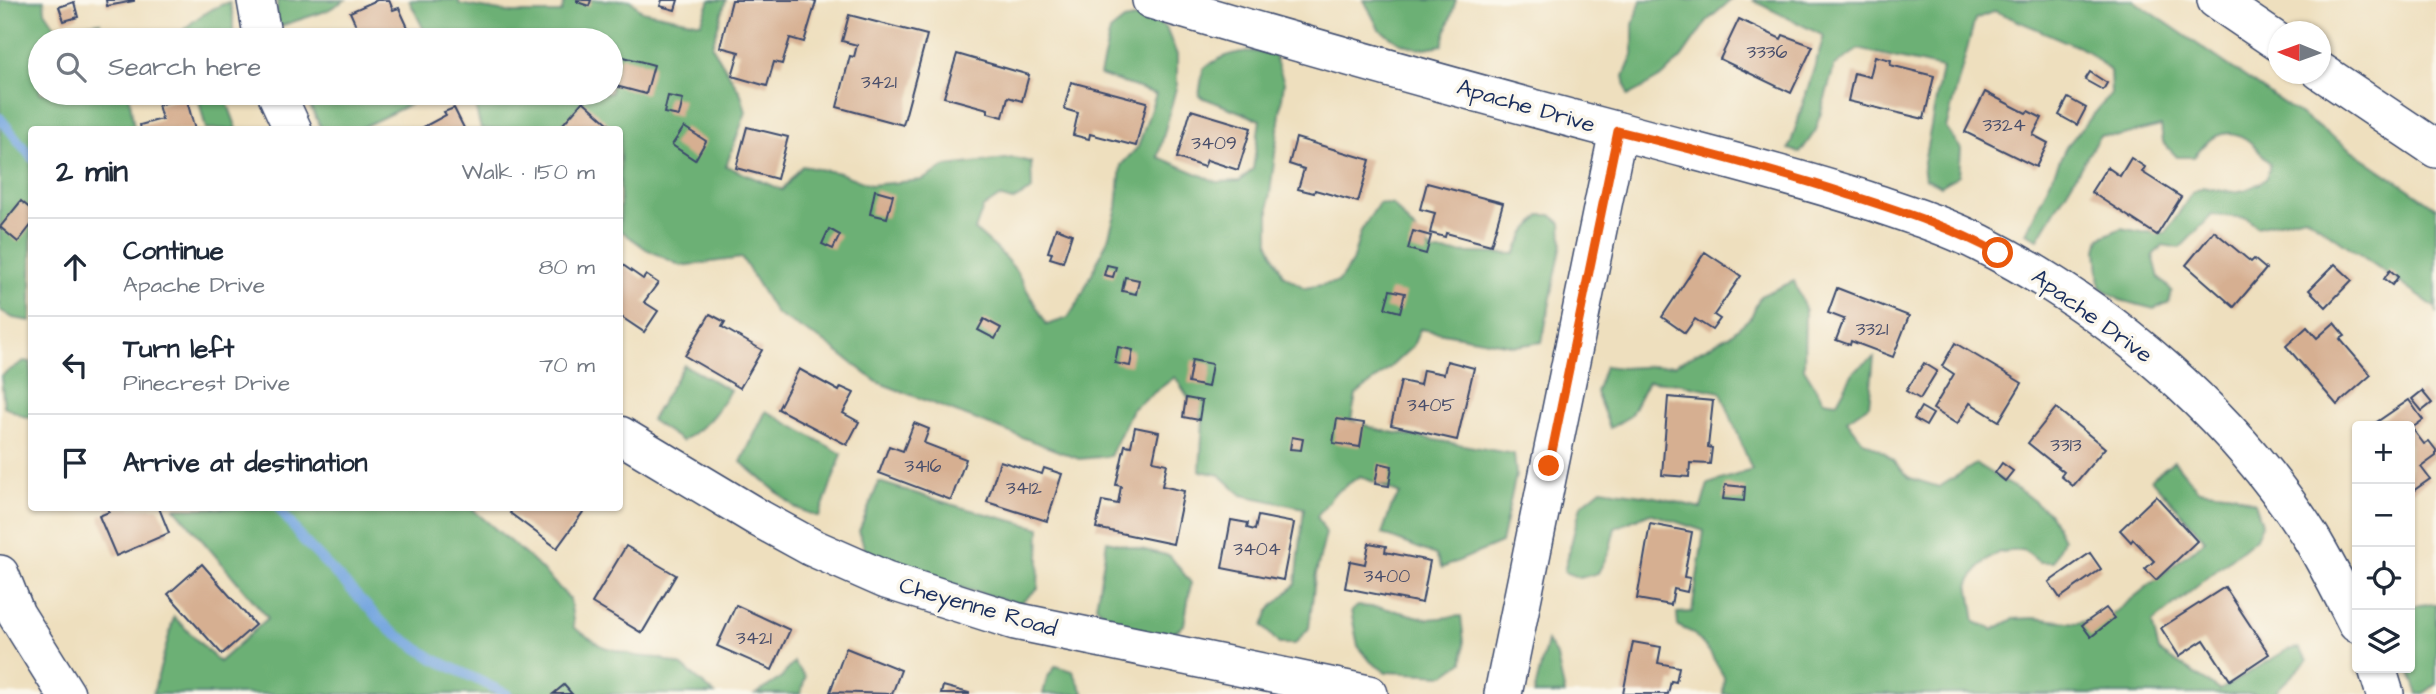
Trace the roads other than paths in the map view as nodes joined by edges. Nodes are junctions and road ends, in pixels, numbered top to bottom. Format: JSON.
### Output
{"nodes":[{"id":1,"x":256,"y":0,"type":"edge"},
{"id":2,"x":1151,"y":0,"type":"edge"},
{"id":3,"x":2216,"y":0,"type":"edge"},
{"id":4,"x":261,"y":28,"type":"edge"},
{"id":5,"x":2268,"y":35,"type":"edge"},
{"id":6,"x":2331,"y":78,"type":"edge"},
{"id":7,"x":282,"y":105,"type":"edge"},
{"id":8,"x":291,"y":126,"type":"edge"},
{"id":9,"x":1618,"y":131,"type":"junction"},
{"id":10,"x":2436,"y":149,"type":"edge"},
{"id":11,"x":623,"y":437,"type":"edge"},
{"id":12,"x":0,"y":574,"type":"edge"},
{"id":13,"x":2352,"y":615,"type":"edge"},
{"id":14,"x":2379,"y":673,"type":"edge"},
{"id":15,"x":66,"y":694,"type":"edge"},
{"id":16,"x":1368,"y":694,"type":"edge"},
{"id":17,"x":1503,"y":694,"type":"edge"},
{"id":18,"x":2385,"y":694,"type":"edge"}],
"edges":[{"from":1,"to":4,"type":"street"},
{"from":2,"to":9,"type":"street","name":"Apache Drive"},
{"from":3,"to":5,"type":"street"},
{"from":6,"to":10,"type":"street"},
{"from":7,"to":8,"type":"street"},
{"from":9,"to":13,"type":"street","name":"Apache Drive"},
{"from":9,"to":17,"type":"street"},
{"from":11,"to":16,"type":"street","name":"Cheyenne Road"},
{"from":12,"to":15,"type":"street"},
{"from":14,"to":18,"type":"street"}]}
